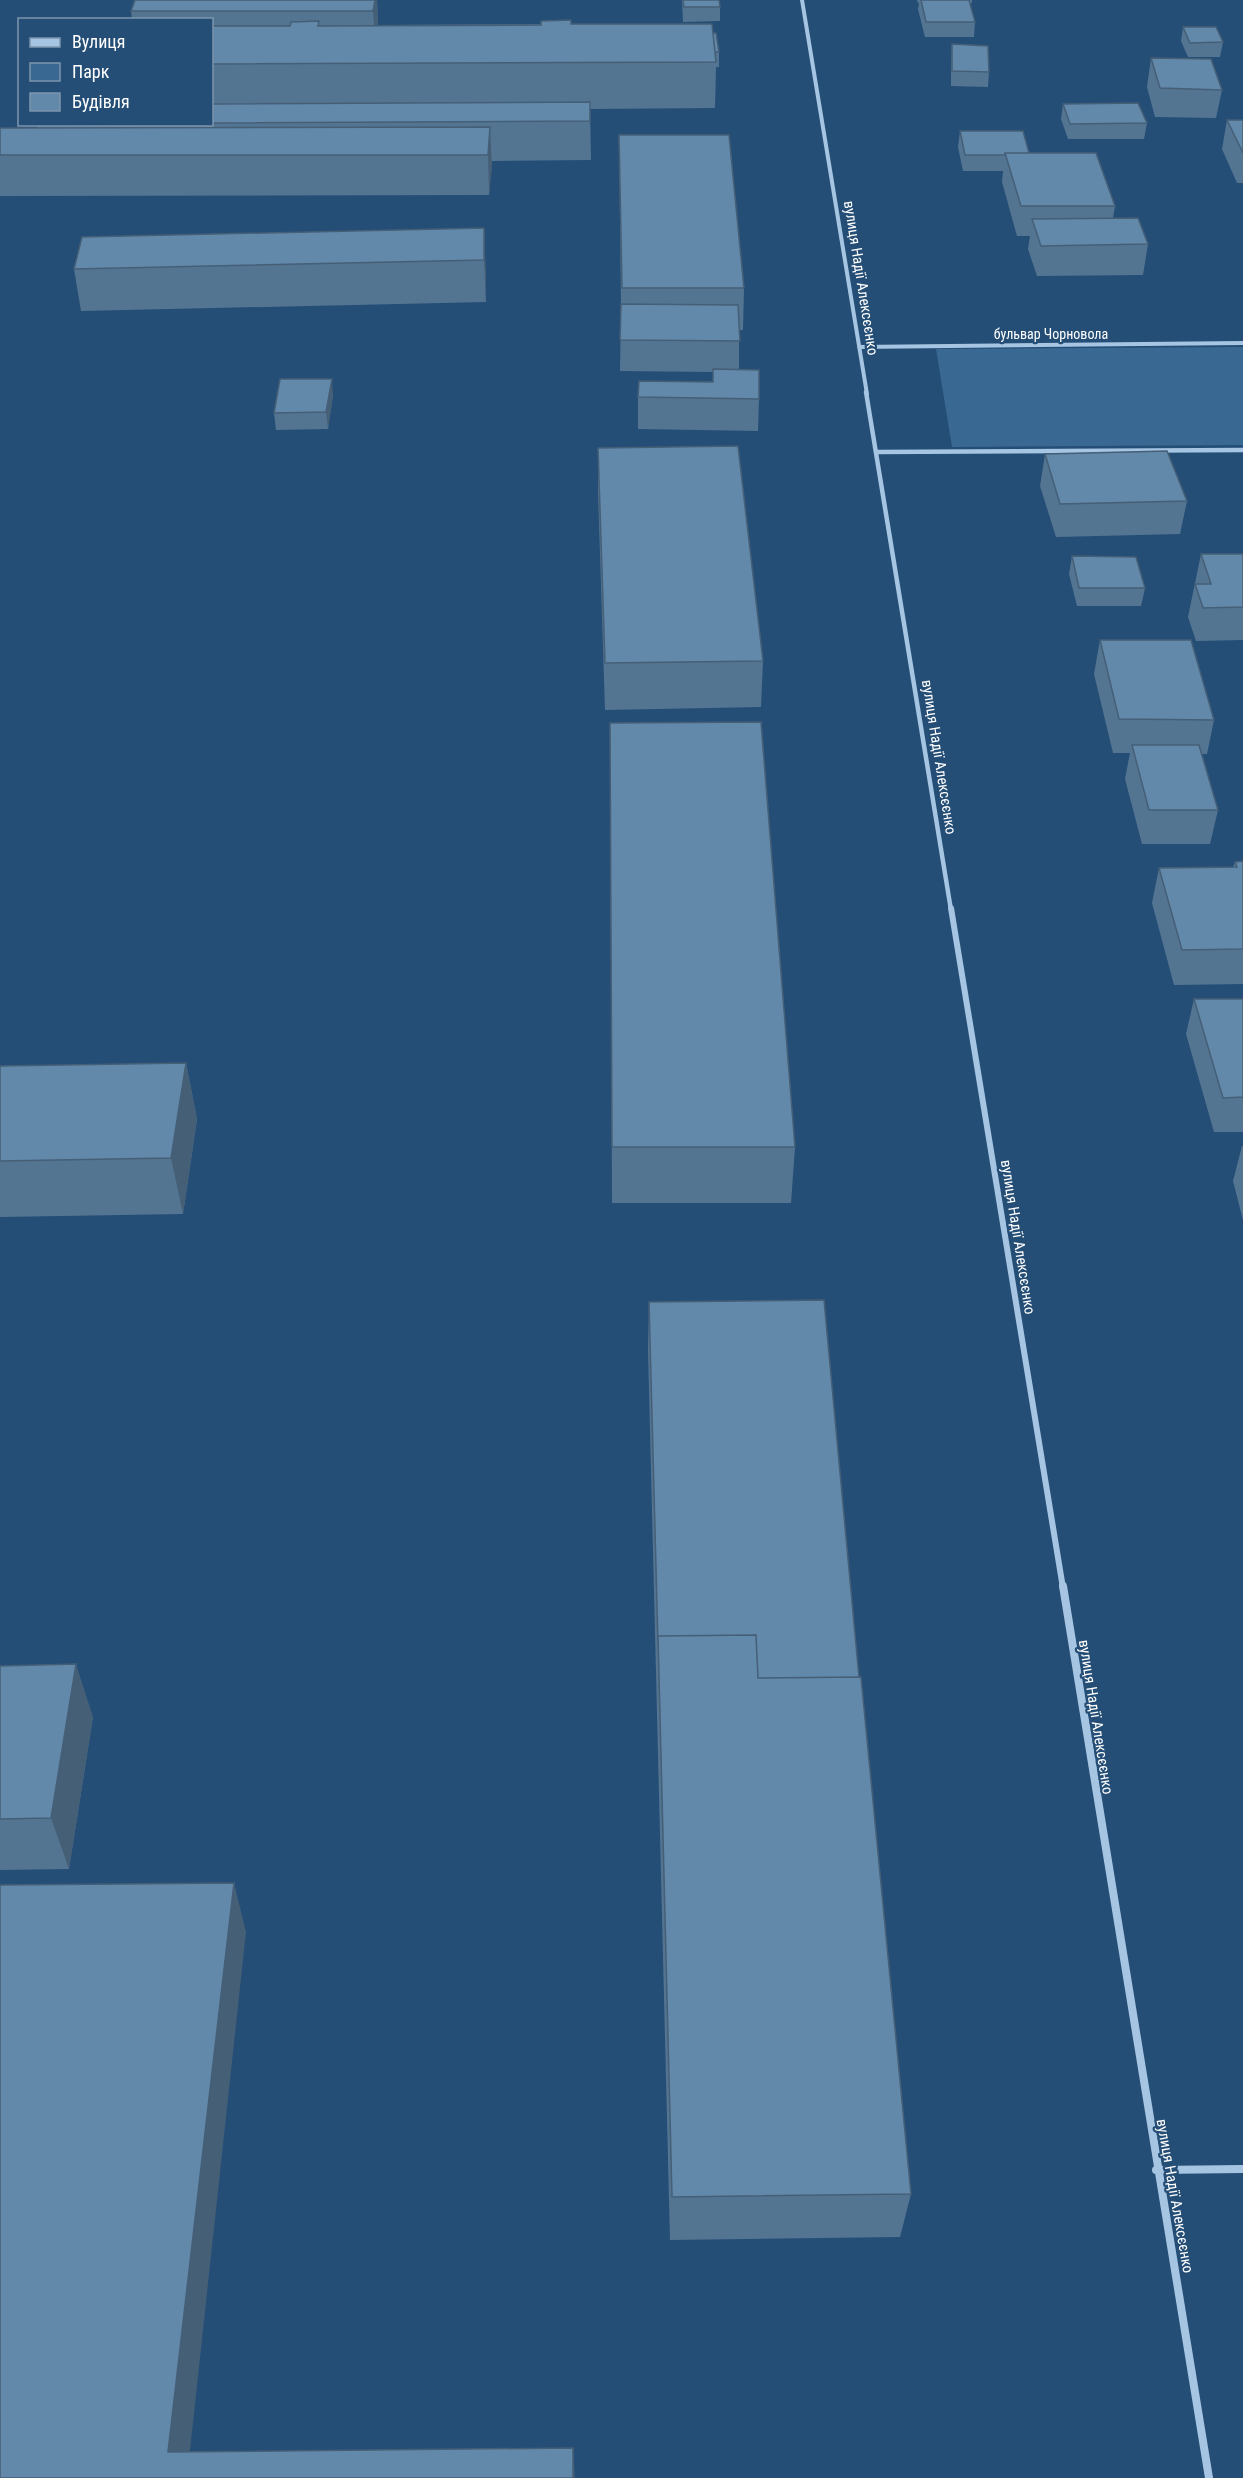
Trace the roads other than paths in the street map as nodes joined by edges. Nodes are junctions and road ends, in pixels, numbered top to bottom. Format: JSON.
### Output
{"nodes":[{"id":1,"x":802,"y":0,"type":"edge"},
{"id":2,"x":1243,"y":343,"type":"edge"},
{"id":3,"x":859,"y":347,"type":"junction"},
{"id":4,"x":1243,"y":450,"type":"edge"},
{"id":5,"x":876,"y":452,"type":"junction"},
{"id":6,"x":1243,"y":2169,"type":"edge"},
{"id":7,"x":1156,"y":2170,"type":"junction"},
{"id":8,"x":1209,"y":2478,"type":"edge"}],
"edges":[{"from":1,"to":3,"type":"street","name":"вулиця Надії Алексєєнко"},
{"from":2,"to":3,"type":"street","name":"бульвар Чорновола"},
{"from":3,"to":5,"type":"street","name":"вулиця Надії Алексєєнко"},
{"from":4,"to":5,"type":"street"},
{"from":5,"to":7,"type":"street","name":"вулиця Надії Алексєєнко"},
{"from":6,"to":7,"type":"street"},
{"from":7,"to":8,"type":"street","name":"вулиця Надії Алексєєнко"}]}
